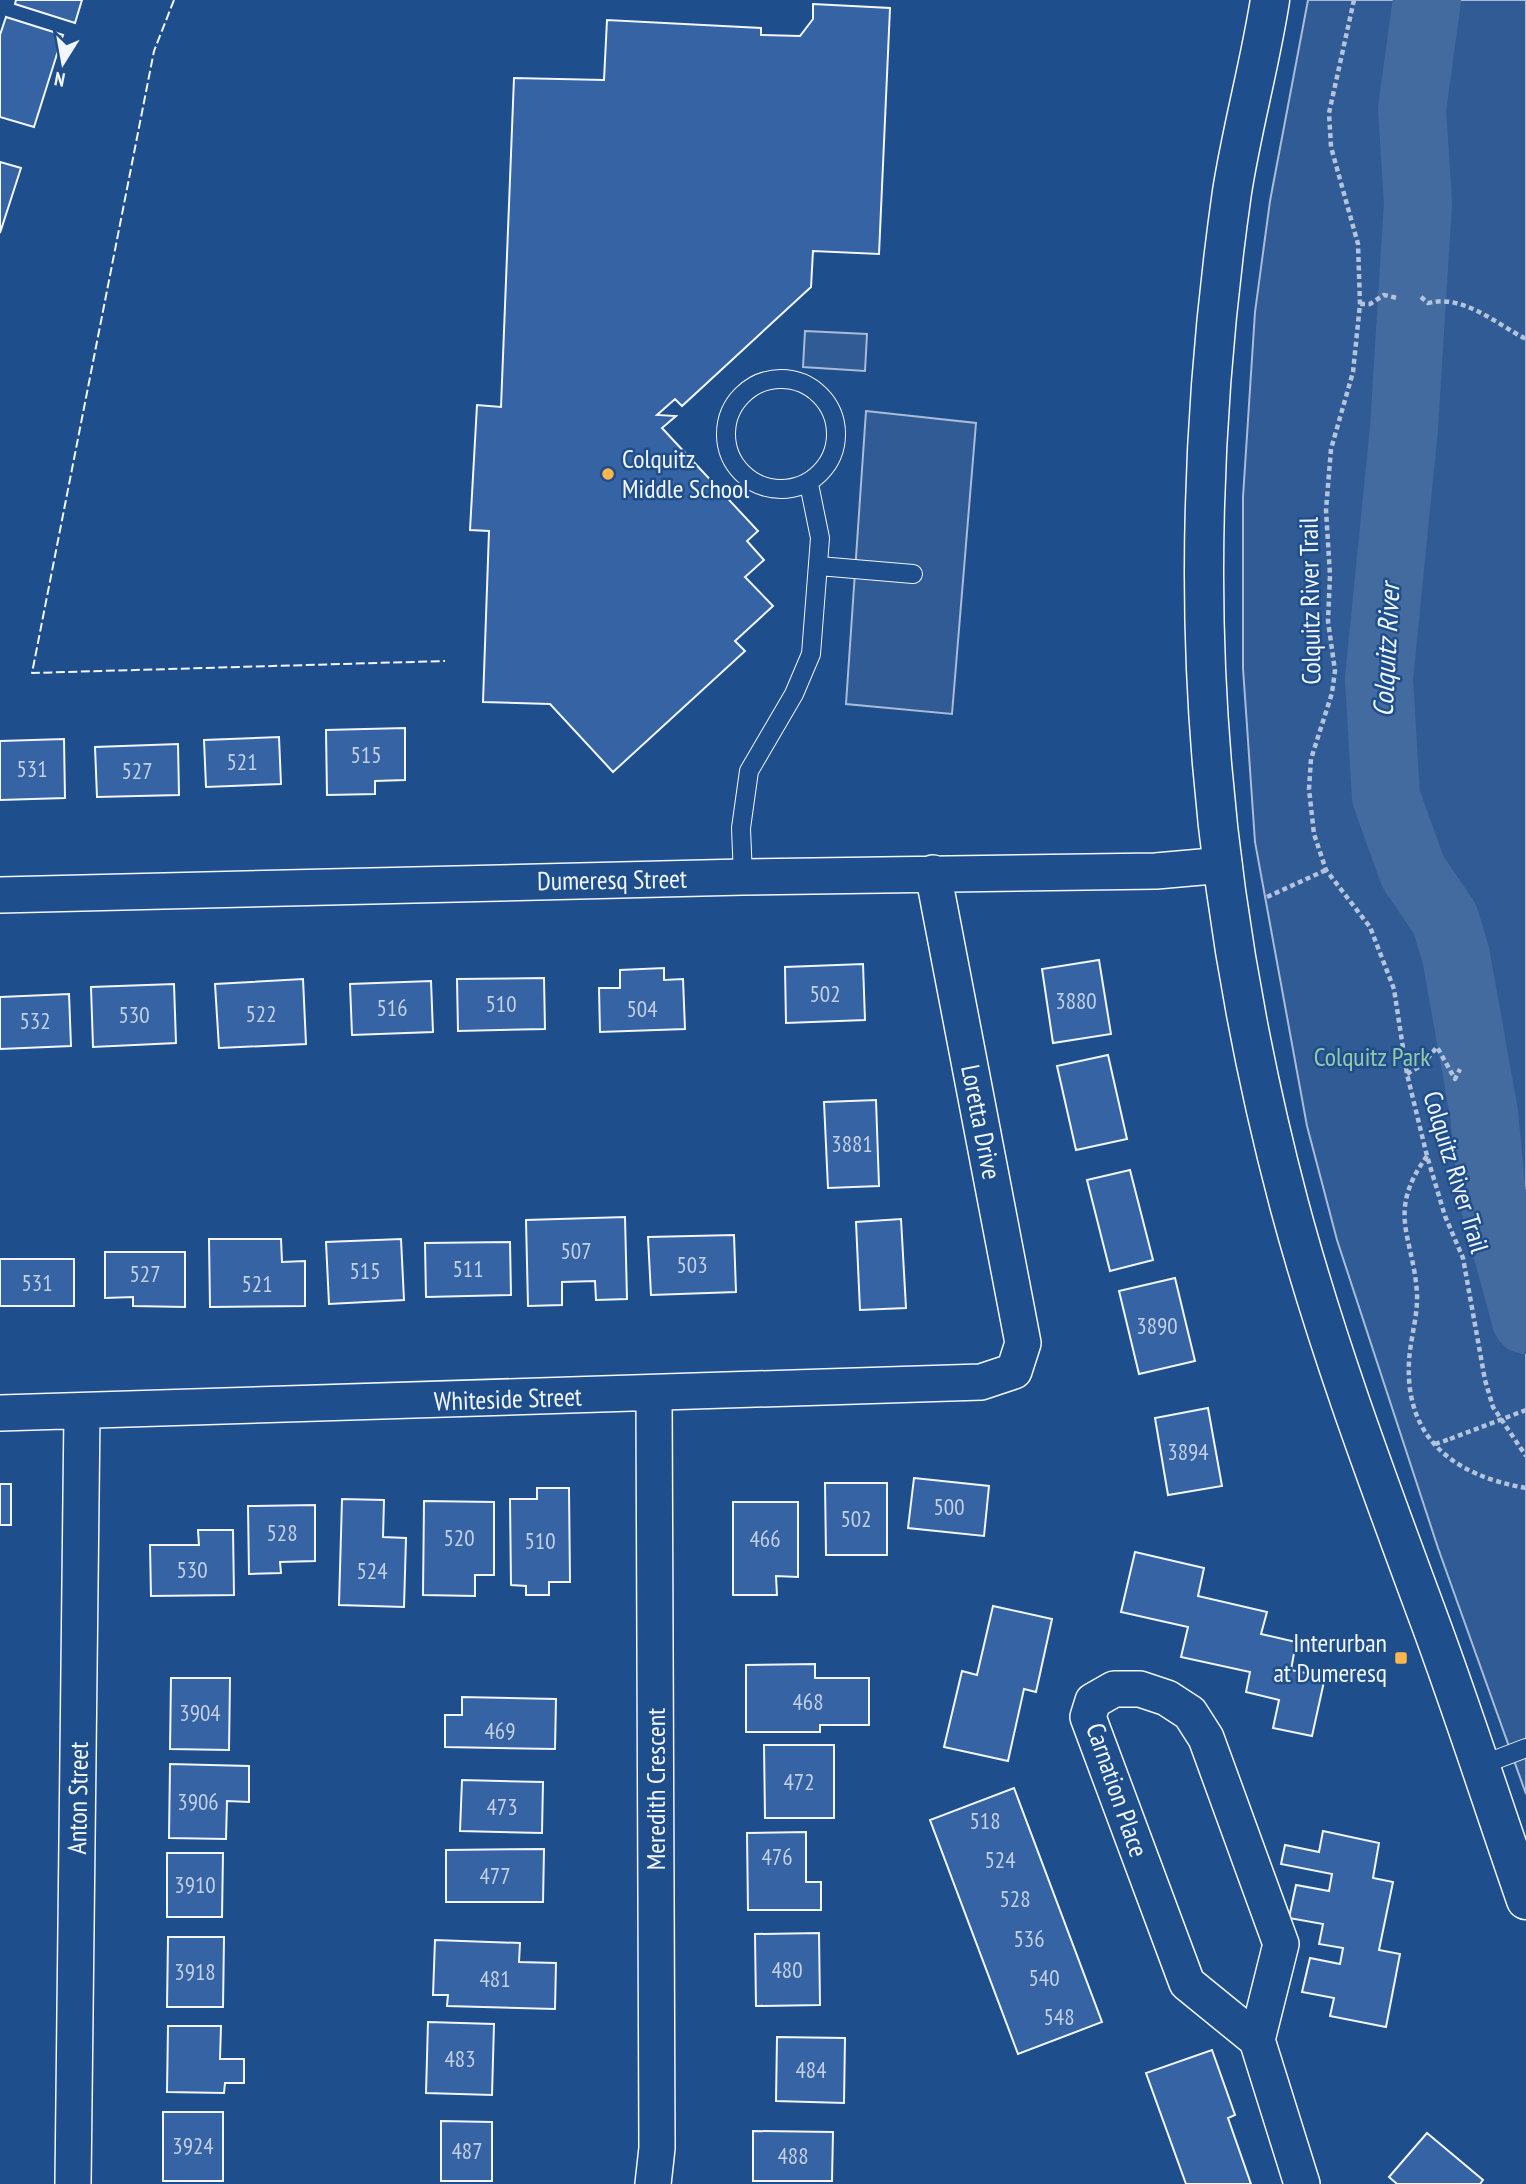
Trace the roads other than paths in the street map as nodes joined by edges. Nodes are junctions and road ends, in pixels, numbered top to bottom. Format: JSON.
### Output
{"nodes":[{"id":1,"x":1270,"y":0,"type":"edge"},
{"id":2,"x":1280,"y":0,"type":"edge"},
{"id":3,"x":1258,"y":71,"type":"junction"},
{"id":4,"x":808,"y":484,"type":"junction"},
{"id":5,"x":819,"y":566,"type":"junction"},
{"id":6,"x":913,"y":574,"type":"dead end"},
{"id":7,"x":1224,"y":865,"type":"junction"},
{"id":8,"x":933,"y":873,"type":"junction"},
{"id":9,"x":743,"y":877,"type":"junction"},
{"id":10,"x":0,"y":895,"type":"edge"},
{"id":11,"x":1014,"y":1371,"type":"joint"},
{"id":12,"x":654,"y":1394,"type":"junction"},
{"id":13,"x":82,"y":1412,"type":"junction"},
{"id":14,"x":0,"y":1413,"type":"edge"},
{"id":15,"x":1526,"y":1748,"type":"edge"},
{"id":16,"x":1479,"y":1766,"type":"junction"},
{"id":17,"x":1526,"y":1900,"type":"edge"},
{"id":18,"x":1258,"y":2040,"type":"junction"},
{"id":19,"x":73,"y":2184,"type":"edge"},
{"id":20,"x":653,"y":2184,"type":"edge"},
{"id":21,"x":1302,"y":2184,"type":"edge"}],
"edges":[{"from":1,"to":3,"type":"main road"},
{"from":2,"to":3,"type":"main road"},
{"from":3,"to":7,"type":"main road"},
{"from":4,"to":4,"type":"lane"},
{"from":4,"to":5,"type":"lane"},
{"from":5,"to":6,"type":"lane"},
{"from":5,"to":9,"type":"lane"},
{"from":7,"to":8,"type":"street","name":"Dumeresq Street"},
{"from":7,"to":16,"type":"main road"},
{"from":8,"to":9,"type":"street","name":"Dumeresq Street"},
{"from":8,"to":11,"type":"street","name":"Loretta Drive"},
{"from":9,"to":10,"type":"street","name":"Dumeresq Street"},
{"from":11,"to":12,"type":"street","name":"Whiteside Street"},
{"from":12,"to":13,"type":"street","name":"Whiteside Street"},
{"from":12,"to":20,"type":"street","name":"Meredith Crescent"},
{"from":13,"to":14,"type":"street","name":"Whiteside Street"},
{"from":13,"to":19,"type":"street","name":"Anton Street"},
{"from":15,"to":16,"type":"lane"},
{"from":16,"to":17,"type":"main road"},
{"from":18,"to":18,"type":"street","name":"Carnation Place"},
{"from":18,"to":21,"type":"street"}]}
